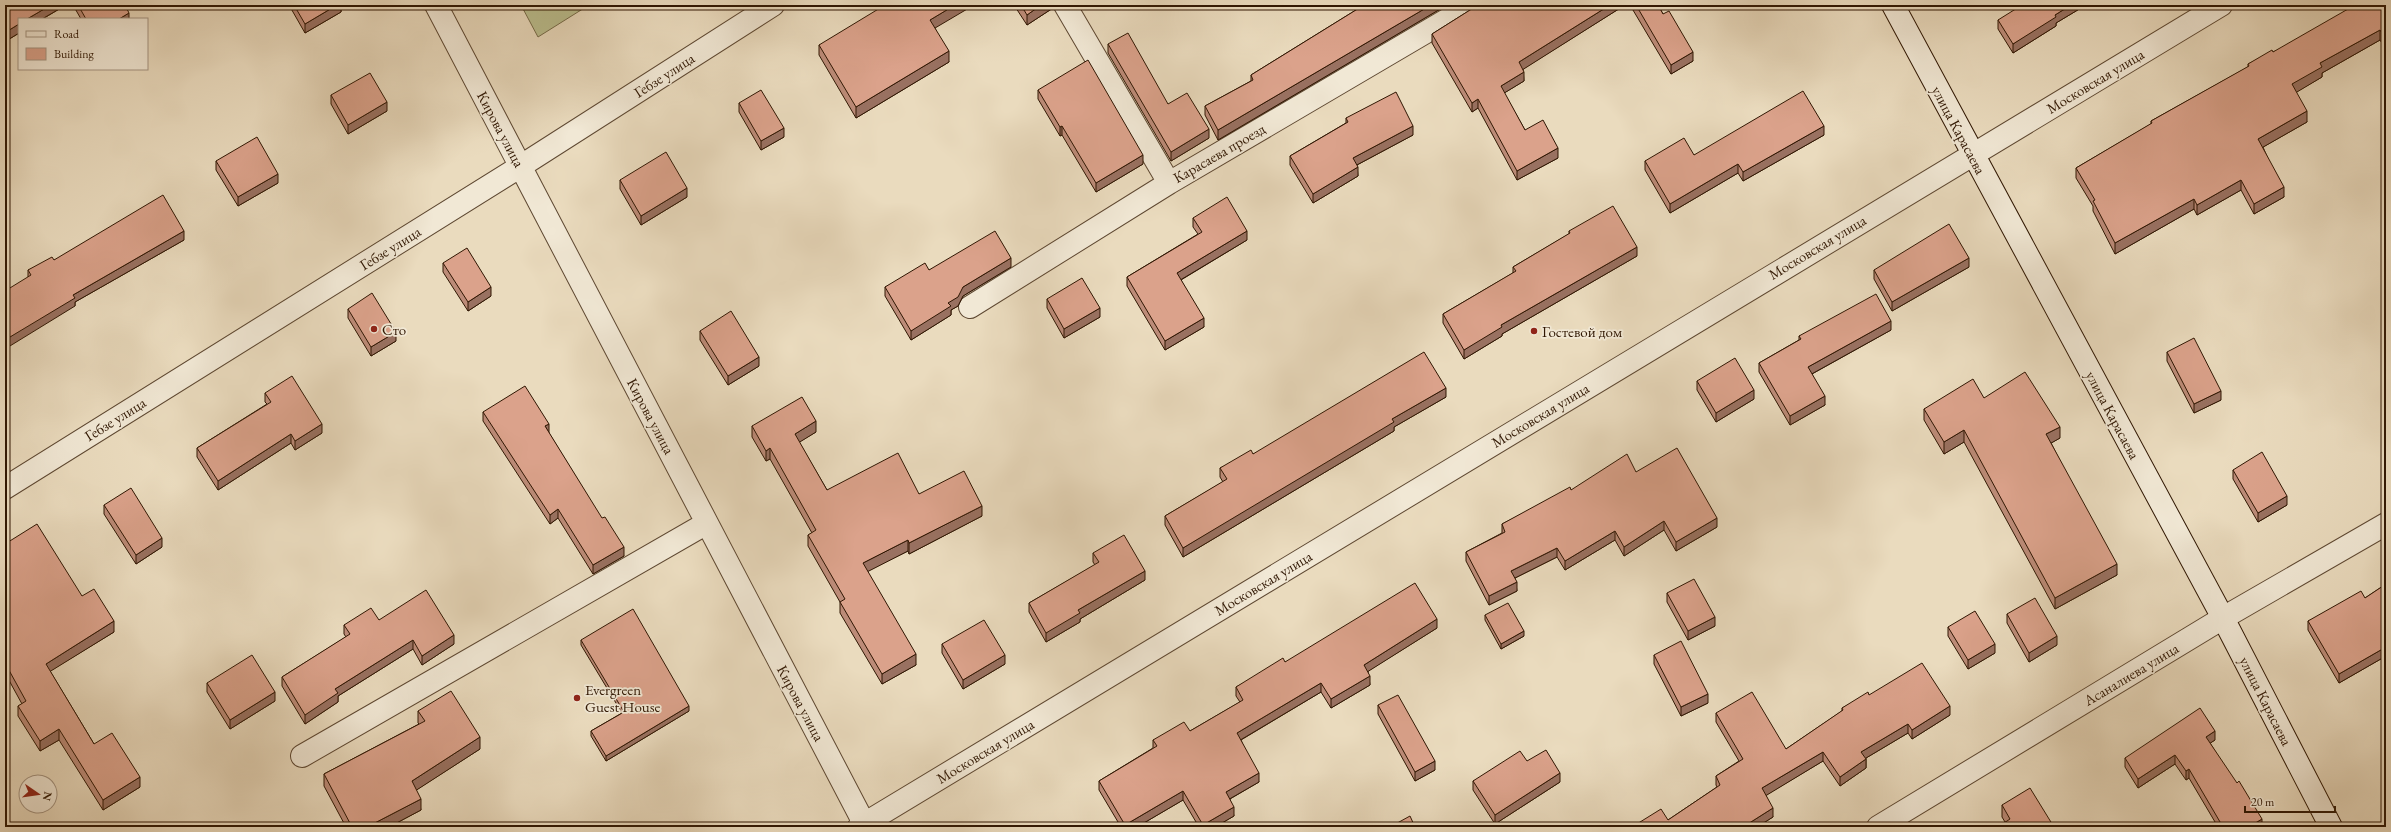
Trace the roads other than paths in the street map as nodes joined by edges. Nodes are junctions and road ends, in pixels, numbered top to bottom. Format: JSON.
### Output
{"nodes":[{"id":1,"x":436,"y":5,"type":"edge"},
{"id":2,"x":773,"y":5,"type":"edge"},
{"id":3,"x":1065,"y":5,"type":"edge"},
{"id":4,"x":1472,"y":5,"type":"edge"},
{"id":5,"x":1893,"y":5,"type":"edge"},
{"id":6,"x":2221,"y":5,"type":"edge"},
{"id":7,"x":1971,"y":154,"type":"junction"},
{"id":8,"x":521,"y":166,"type":"junction"},
{"id":9,"x":1169,"y":183,"type":"junction"},
{"id":10,"x":970,"y":307,"type":"dead end"},
{"id":11,"x":5,"y":488,"type":"edge"},
{"id":12,"x":707,"y":523,"type":"junction"},
{"id":13,"x":2386,"y":524,"type":"edge"},
{"id":14,"x":2223,"y":618,"type":"junction"},
{"id":15,"x":302,"y":756,"type":"dead end"},
{"id":16,"x":863,"y":826,"type":"edge"},
{"id":17,"x":1878,"y":827,"type":"edge"},
{"id":18,"x":2331,"y":827,"type":"edge"}],
"edges":[{"from":1,"to":8,"type":"street","name":"Кирова улица"},
{"from":2,"to":8,"type":"street","name":"Гебзе улица"},
{"from":3,"to":9,"type":"street"},
{"from":4,"to":9,"type":"street","name":"Карасаева проезд"},
{"from":5,"to":7,"type":"street","name":"улица Карасаева"},
{"from":6,"to":7,"type":"street","name":"Московская улица"},
{"from":7,"to":14,"type":"street","name":"улица Карасаева"},
{"from":7,"to":16,"type":"street","name":"Московская улица"},
{"from":8,"to":11,"type":"street","name":"Гебзе улица"},
{"from":8,"to":12,"type":"street","name":"Кирова улица"},
{"from":9,"to":10,"type":"street","name":"Карасаева проезд"},
{"from":12,"to":15,"type":"street"},
{"from":12,"to":16,"type":"street","name":"Кирова улица"},
{"from":13,"to":14,"type":"street","name":"Асаналиева улица"},
{"from":14,"to":17,"type":"street","name":"Асаналиева улица"},
{"from":14,"to":18,"type":"street","name":"улица Карасаева"}]}
